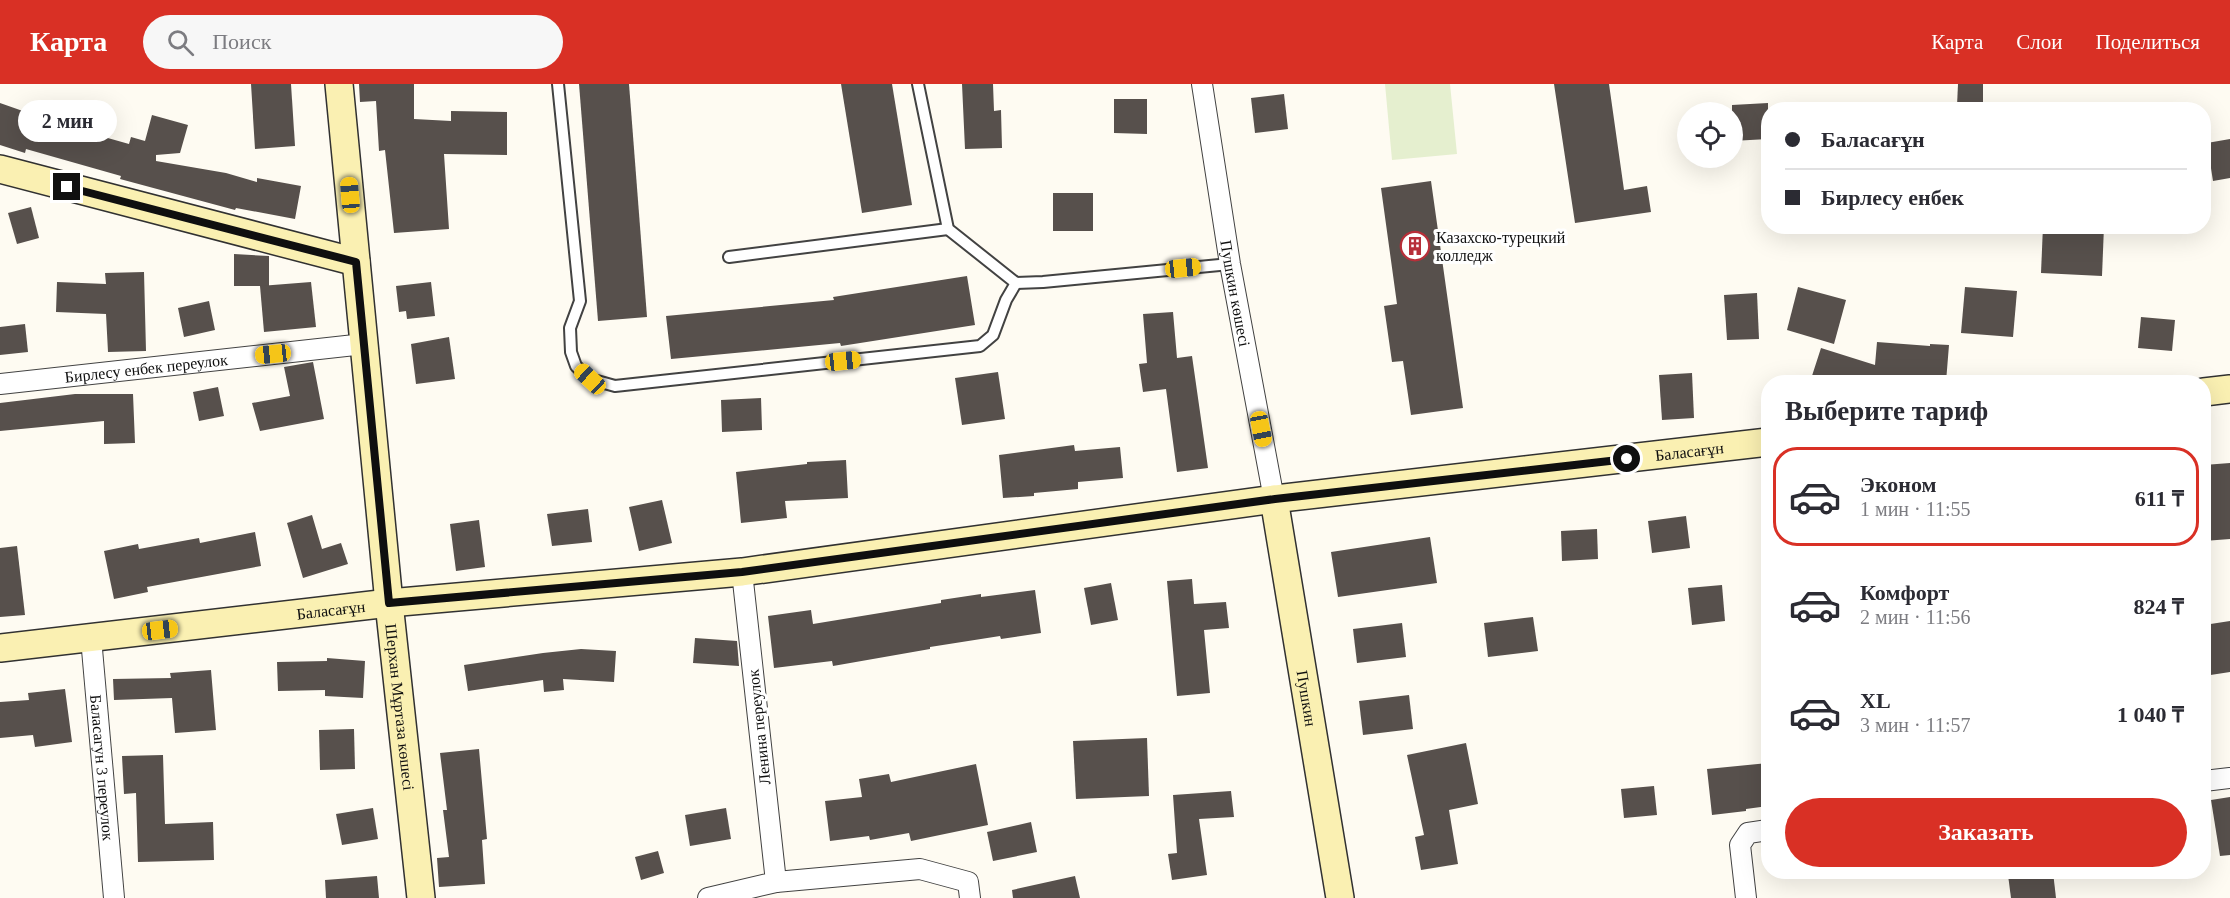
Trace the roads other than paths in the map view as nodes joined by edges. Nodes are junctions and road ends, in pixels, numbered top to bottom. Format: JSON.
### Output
{"nodes":[{"id":1,"x":339,"y":84,"type":"edge"},
{"id":2,"x":558,"y":84,"type":"edge"},
{"id":3,"x":918,"y":84,"type":"edge"},
{"id":4,"x":1202,"y":84,"type":"edge"},
{"id":5,"x":0,"y":169,"type":"edge"},
{"id":6,"x":948,"y":229,"type":"junction"},
{"id":7,"x":729,"y":256,"type":"dead end"},
{"id":8,"x":356,"y":262,"type":"junction"},
{"id":9,"x":1230,"y":264,"type":"junction"},
{"id":10,"x":1017,"y":283,"type":"junction"},
{"id":11,"x":364,"y":344,"type":"junction"},
{"id":12,"x":0,"y":384,"type":"edge"},
{"id":13,"x":2230,"y":389,"type":"edge"},
{"id":14,"x":2211,"y":391,"type":"edge"},
{"id":15,"x":1761,"y":443,"type":"edge"},
{"id":16,"x":1275,"y":499,"type":"junction"},
{"id":17,"x":742,"y":572,"type":"junction"},
{"id":18,"x":389,"y":603,"type":"junction"},
{"id":19,"x":91,"y":638,"type":"junction"},
{"id":20,"x":0,"y":648,"type":"edge"},
{"id":21,"x":2230,"y":778,"type":"edge"},
{"id":22,"x":2211,"y":780,"type":"edge"},
{"id":23,"x":1761,"y":831,"type":"edge"},
{"id":24,"x":776,"y":882,"type":"junction"},
{"id":25,"x":114,"y":898,"type":"edge"},
{"id":26,"x":421,"y":898,"type":"edge"},
{"id":27,"x":708,"y":898,"type":"edge"},
{"id":28,"x":970,"y":898,"type":"edge"},
{"id":29,"x":1340,"y":898,"type":"edge"},
{"id":30,"x":1746,"y":898,"type":"edge"}],
"edges":[{"from":1,"to":8,"type":"street","name":"Шерхан Мұртаза көшесі"},
{"from":2,"to":10,"type":"lane"},
{"from":3,"to":6,"type":"lane"},
{"from":4,"to":9,"type":"street","name":"Пушкин көшесі"},
{"from":5,"to":8,"type":"street"},
{"from":6,"to":7,"type":"lane"},
{"from":6,"to":10,"type":"lane"},
{"from":8,"to":11,"type":"street","name":"Шерхан Мұртаза көшесі"},
{"from":9,"to":10,"type":"lane"},
{"from":9,"to":16,"type":"street","name":"Пушкин көшесі"},
{"from":11,"to":12,"type":"street","name":"Бирлесу енбек переулок"},
{"from":11,"to":18,"type":"street","name":"Шерхан Мұртаза көшесі"},
{"from":13,"to":14,"type":"street"},
{"from":15,"to":16,"type":"street","name":"Баласағұн"},
{"from":16,"to":17,"type":"street","name":"Баласағұн"},
{"from":16,"to":29,"type":"street","name":"Пушкин"},
{"from":17,"to":18,"type":"street","name":"Баласағұн"},
{"from":17,"to":24,"type":"street","name":"Ленина переулок"},
{"from":18,"to":19,"type":"street","name":"Баласағұн"},
{"from":18,"to":26,"type":"street","name":"Шерхан Мұртаза көшесі"},
{"from":19,"to":20,"type":"street","name":"Баласағұн"},
{"from":19,"to":25,"type":"street","name":"Баласагун 3 переулок"},
{"from":21,"to":22,"type":"street"},
{"from":23,"to":30,"type":"street"},
{"from":24,"to":27,"type":"street"},
{"from":24,"to":28,"type":"street"}]}
